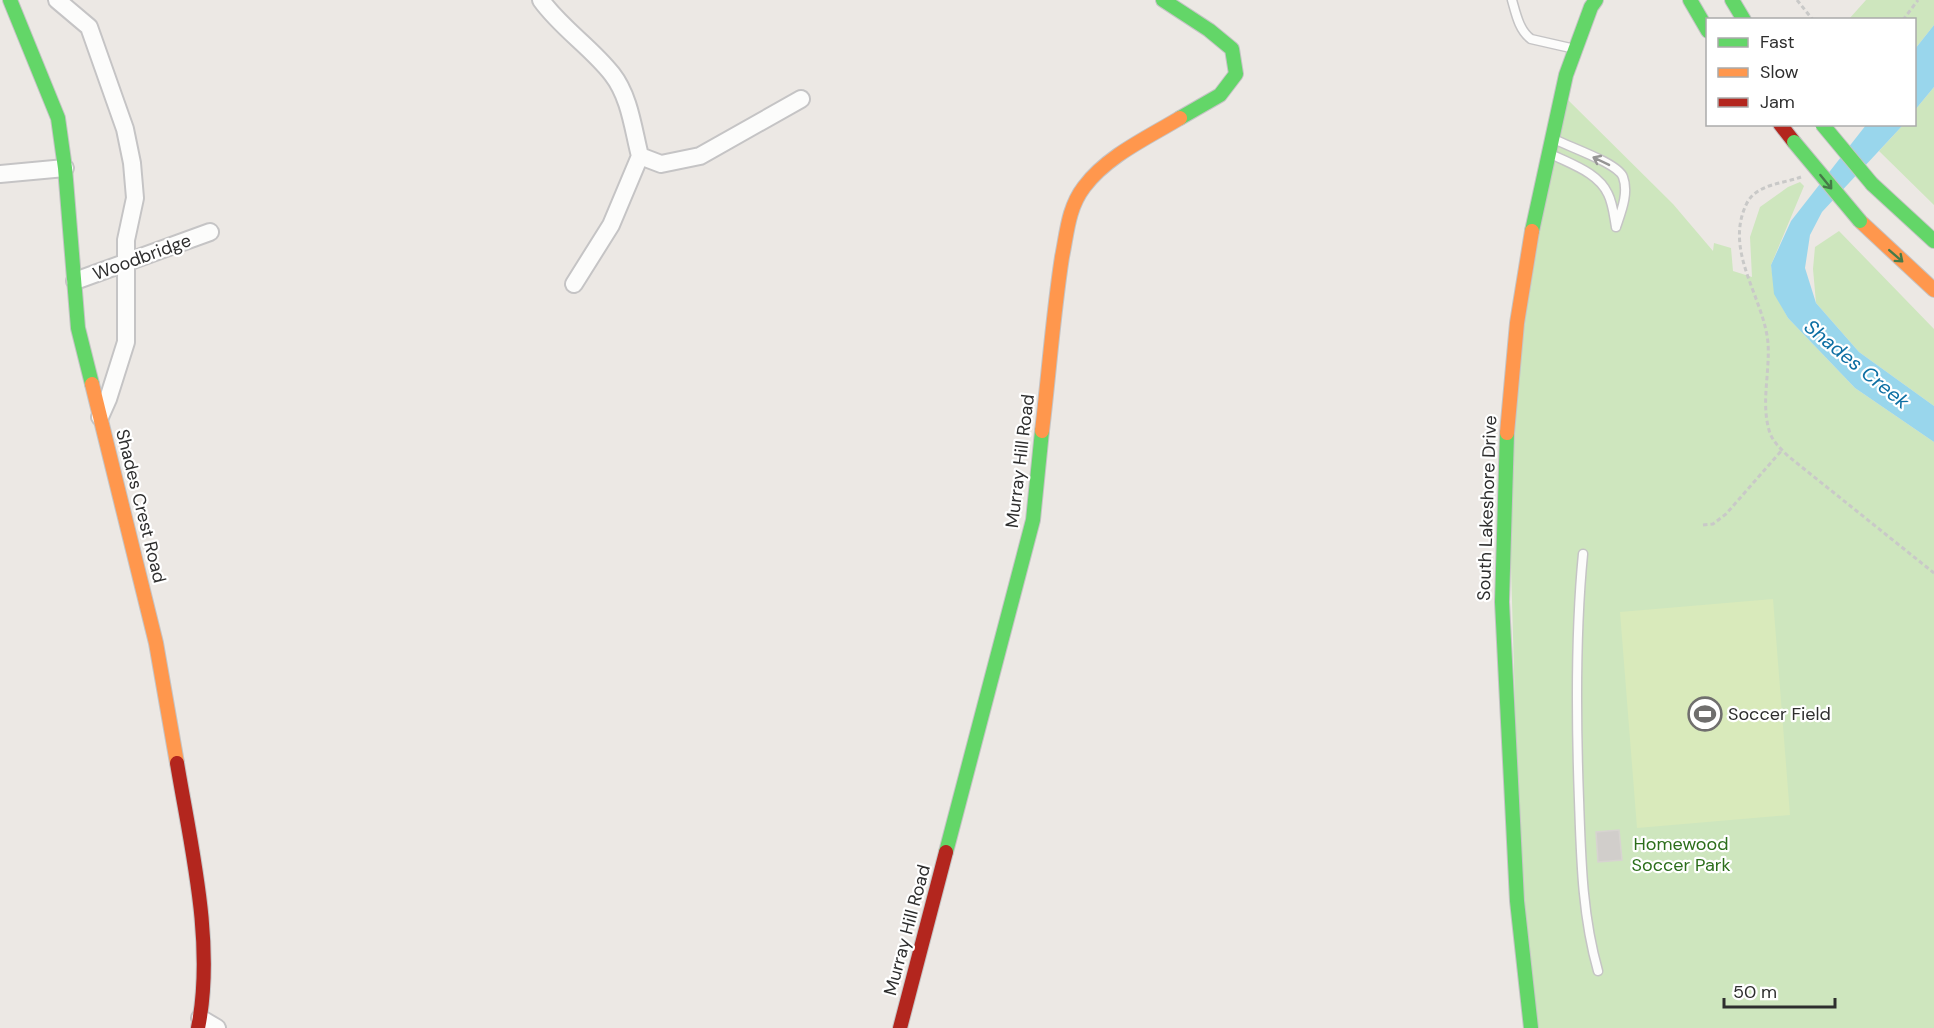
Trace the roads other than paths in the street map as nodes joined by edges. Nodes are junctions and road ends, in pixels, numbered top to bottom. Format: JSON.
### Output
{"nodes":[{"id":1,"x":10,"y":0,"type":"edge"},
{"id":2,"x":57,"y":0,"type":"edge"},
{"id":3,"x":541,"y":0,"type":"edge"},
{"id":4,"x":1164,"y":0,"type":"edge"},
{"id":5,"x":1512,"y":0,"type":"edge"},
{"id":6,"x":1596,"y":0,"type":"edge"},
{"id":7,"x":1690,"y":0,"type":"edge"},
{"id":8,"x":1732,"y":0,"type":"edge"},
{"id":9,"x":1743,"y":18,"type":"edge"},
{"id":10,"x":1706,"y":29,"type":"edge"},
{"id":11,"x":1576,"y":50,"type":"junction"},
{"id":12,"x":801,"y":99,"type":"dead end"},
{"id":13,"x":1782,"y":126,"type":"edge"},
{"id":14,"x":1824,"y":126,"type":"edge"},
{"id":15,"x":1552,"y":138,"type":"junction"},
{"id":16,"x":1549,"y":153,"type":"junction"},
{"id":17,"x":640,"y":156,"type":"junction"},
{"id":18,"x":65,"y":168,"type":"junction"},
{"id":19,"x":0,"y":174,"type":"edge"},
{"id":20,"x":210,"y":232,"type":"dead end"},
{"id":21,"x":1934,"y":241,"type":"edge"},
{"id":22,"x":126,"y":263,"type":"junction"},
{"id":23,"x":75,"y":281,"type":"junction"},
{"id":24,"x":573,"y":284,"type":"dead end"},
{"id":25,"x":1934,"y":290,"type":"edge"},
{"id":26,"x":100,"y":417,"type":"junction"},
{"id":27,"x":1583,"y":554,"type":"dead end"},
{"id":28,"x":1598,"y":971,"type":"dead end"},
{"id":29,"x":199,"y":1023,"type":"edge"},
{"id":30,"x":217,"y":1028,"type":"edge"},
{"id":31,"x":900,"y":1028,"type":"edge"},
{"id":32,"x":1531,"y":1028,"type":"edge"}],
"edges":[{"from":1,"to":18,"type":"street","name":"Shades Crest Road"},
{"from":2,"to":22,"type":"street"},
{"from":3,"to":17,"type":"street"},
{"from":4,"to":31,"type":"street","name":"Murray Hill Road"},
{"from":5,"to":11,"type":"lane"},
{"from":6,"to":11,"type":"street","name":"South Lakeshore Drive"},
{"from":7,"to":10,"type":"street"},
{"from":8,"to":9,"type":"street"},
{"from":11,"to":15,"type":"street","name":"South Lakeshore Drive"},
{"from":12,"to":17,"type":"street"},
{"from":13,"to":25,"type":"street","one_way":true,"bridge":true},
{"from":14,"to":21,"type":"street","bridge":true},
{"from":15,"to":16,"type":"street","name":"South Lakeshore Drive"},
{"from":16,"to":15,"type":"lane","one_way":true},
{"from":16,"to":32,"type":"street","name":"South Lakeshore Drive"},
{"from":17,"to":24,"type":"street"},
{"from":18,"to":19,"type":"street"},
{"from":18,"to":23,"type":"street","name":"Shades Crest Road"},
{"from":20,"to":22,"type":"street","name":"Woodbridge"},
{"from":22,"to":23,"type":"street","name":"Woodbridge"},
{"from":22,"to":26,"type":"street"},
{"from":23,"to":26,"type":"street","name":"Shades Crest Road"},
{"from":26,"to":29,"type":"street","name":"Shades Crest Road"},
{"from":27,"to":28,"type":"lane"},
{"from":29,"to":30,"type":"street"}]}
